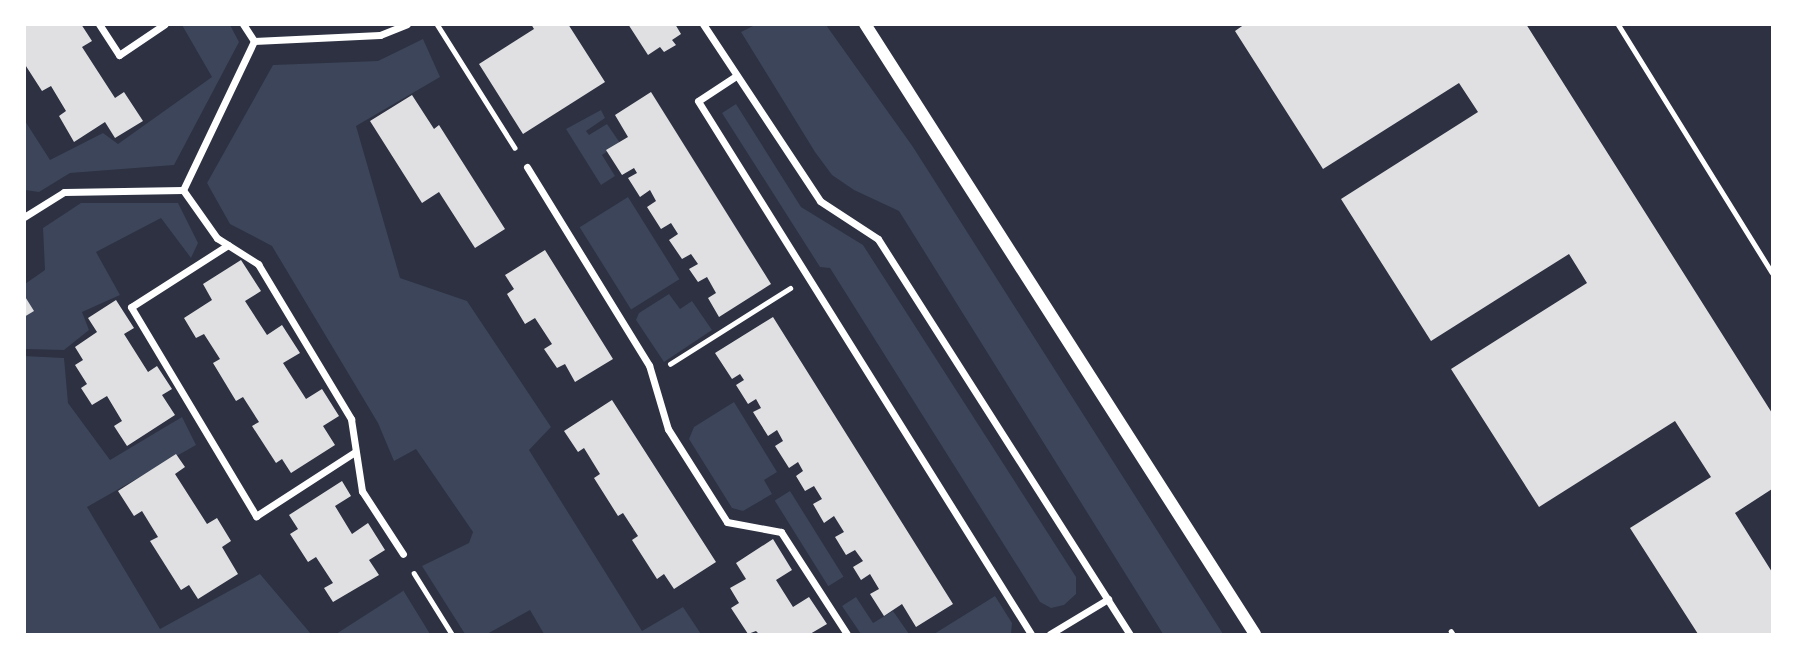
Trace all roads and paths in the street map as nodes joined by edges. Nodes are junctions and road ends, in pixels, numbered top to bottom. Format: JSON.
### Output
{"nodes":[{"id":1,"x":99,"y":24,"type":"edge"},
{"id":2,"x":165,"y":24,"type":"edge"},
{"id":3,"x":243,"y":24,"type":"edge"},
{"id":4,"x":407,"y":24,"type":"edge"},
{"id":5,"x":437,"y":24,"type":"edge"},
{"id":6,"x":703,"y":24,"type":"edge"},
{"id":7,"x":865,"y":24,"type":"edge"},
{"id":8,"x":1618,"y":24,"type":"edge"},
{"id":9,"x":254,"y":41,"type":"junction"},
{"id":10,"x":736,"y":76,"type":"junction"},
{"id":11,"x":527,"y":167,"type":"joint"},
{"id":12,"x":183,"y":190,"type":"junction"},
{"id":13,"x":24,"y":217,"type":"edge"},
{"id":14,"x":228,"y":245,"type":"junction"},
{"id":15,"x":1773,"y":272,"type":"edge"},
{"id":16,"x":808,"y":277,"type":"junction"},
{"id":17,"x":653,"y":374,"type":"junction"},
{"id":18,"x":355,"y":452,"type":"junction"},
{"id":19,"x":403,"y":554,"type":"joint"},
{"id":20,"x":1108,"y":600,"type":"junction"},
{"id":21,"x":452,"y":635,"type":"edge"},
{"id":22,"x":847,"y":635,"type":"edge"},
{"id":23,"x":1031,"y":635,"type":"edge"},
{"id":24,"x":1050,"y":635,"type":"edge"},
{"id":25,"x":1130,"y":635,"type":"edge"},
{"id":26,"x":1255,"y":635,"type":"edge"}],
"edges":[{"from":1,"to":2,"type":"street"},
{"from":3,"to":9,"type":"street"},
{"from":4,"to":9,"type":"street"},
{"from":5,"to":11,"type":"path"},
{"from":6,"to":10,"type":"street"},
{"from":7,"to":26,"type":"street"},
{"from":8,"to":15,"type":"path"},
{"from":9,"to":12,"type":"street"},
{"from":10,"to":16,"type":"street"},
{"from":10,"to":20,"type":"street"},
{"from":11,"to":17,"type":"street"},
{"from":12,"to":13,"type":"street"},
{"from":12,"to":14,"type":"street"},
{"from":14,"to":18,"type":"street"},
{"from":14,"to":18,"type":"street"},
{"from":16,"to":17,"type":"path"},
{"from":16,"to":23,"type":"street"},
{"from":17,"to":22,"type":"street"},
{"from":18,"to":19,"type":"street"},
{"from":19,"to":21,"type":"path"},
{"from":20,"to":24,"type":"street"},
{"from":20,"to":25,"type":"street"}]}
